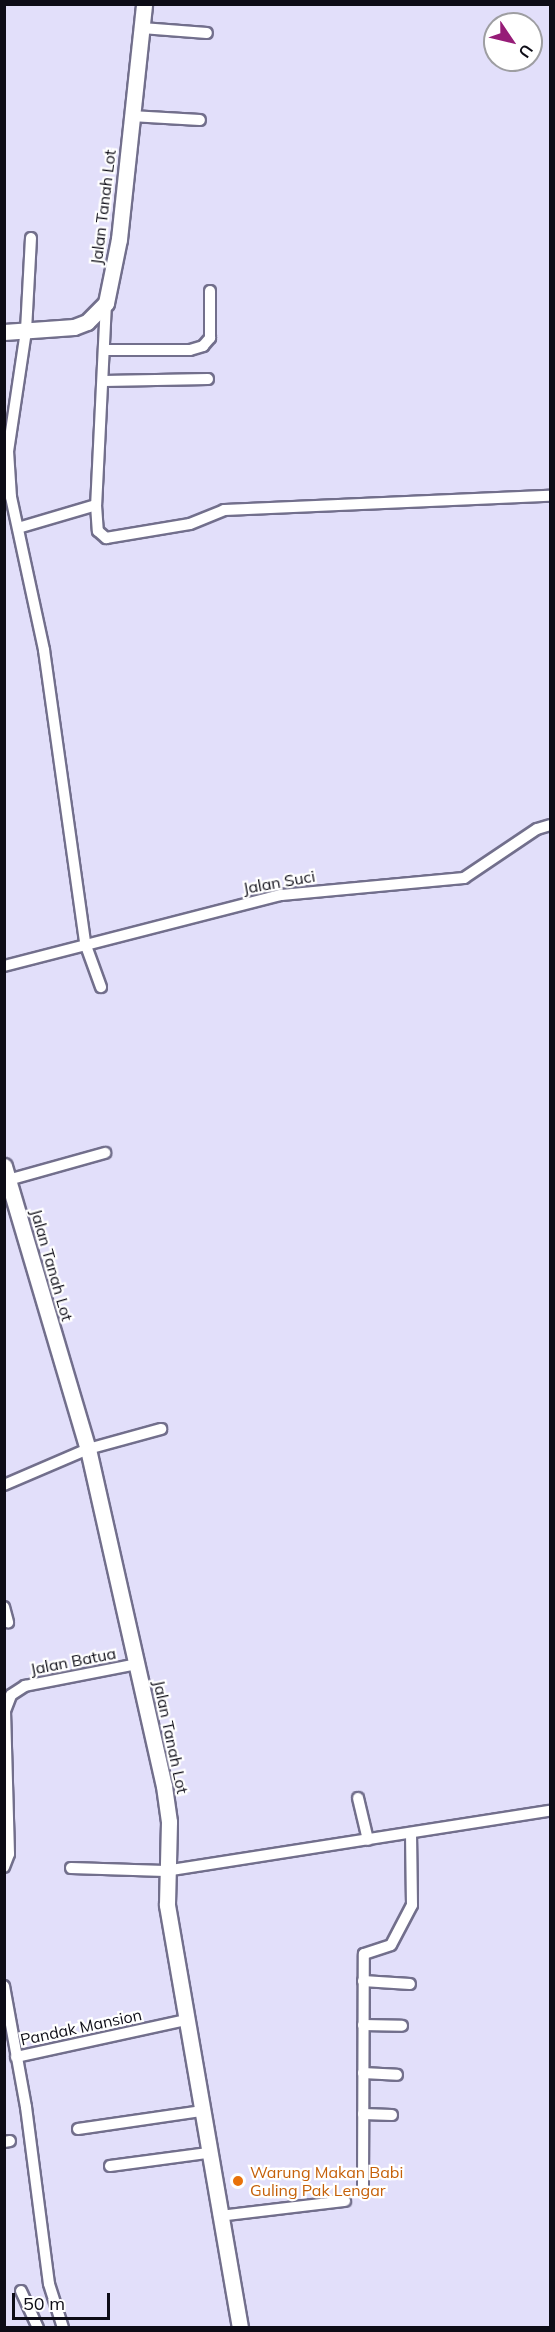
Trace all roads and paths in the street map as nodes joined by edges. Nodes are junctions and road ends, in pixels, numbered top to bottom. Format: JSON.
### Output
{"nodes":[{"id":1,"x":144,"y":4,"type":"edge"},
{"id":2,"x":142,"y":28,"type":"junction"},
{"id":3,"x":207,"y":33,"type":"dead end"},
{"id":4,"x":131,"y":116,"type":"junction"},
{"id":5,"x":200,"y":120,"type":"dead end"},
{"id":6,"x":31,"y":238,"type":"dead end"},
{"id":7,"x":210,"y":291,"type":"dead end"},
{"id":8,"x":106,"y":303,"type":"junction"},
{"id":9,"x":26,"y":331,"type":"junction"},
{"id":10,"x":4,"y":333,"type":"edge"},
{"id":11,"x":105,"y":350,"type":"junction"},
{"id":12,"x":208,"y":380,"type":"dead end"},
{"id":13,"x":104,"y":381,"type":"junction"},
{"id":14,"x":550,"y":496,"type":"edge"},
{"id":15,"x":96,"y":505,"type":"junction"},
{"id":16,"x":18,"y":528,"type":"junction"},
{"id":17,"x":550,"y":825,"type":"edge"},
{"id":18,"x":85,"y":943,"type":"junction"},
{"id":19,"x":4,"y":966,"type":"edge"},
{"id":20,"x":100,"y":987,"type":"dead end"},
{"id":21,"x":105,"y":1153,"type":"dead end"},
{"id":22,"x":6,"y":1175,"type":"edge"},
{"id":23,"x":161,"y":1429,"type":"dead end"},
{"id":24,"x":88,"y":1449,"type":"junction"},
{"id":25,"x":4,"y":1485,"type":"edge"},
{"id":26,"x":4,"y":1607,"type":"edge"},
{"id":27,"x":8,"y":1622,"type":"dead end"},
{"id":28,"x":137,"y":1664,"type":"junction"},
{"id":29,"x":6,"y":1761,"type":"edge"},
{"id":30,"x":6,"y":1780,"type":"edge"},
{"id":31,"x":358,"y":1798,"type":"dead end"},
{"id":32,"x":550,"y":1811,"type":"edge"},
{"id":33,"x":411,"y":1834,"type":"junction"},
{"id":34,"x":368,"y":1840,"type":"junction"},
{"id":35,"x":6,"y":1841,"type":"edge"},
{"id":36,"x":4,"y":1867,"type":"edge"},
{"id":37,"x":71,"y":1868,"type":"dead end"},
{"id":38,"x":165,"y":1871,"type":"junction"},
{"id":39,"x":363,"y":1981,"type":"junction"},
{"id":40,"x":410,"y":1984,"type":"dead end"},
{"id":41,"x":4,"y":1986,"type":"edge"},
{"id":42,"x":185,"y":2020,"type":"junction"},
{"id":43,"x":363,"y":2025,"type":"junction"},
{"id":44,"x":402,"y":2026,"type":"dead end"},
{"id":45,"x":8,"y":2038,"type":"edge"},
{"id":46,"x":16,"y":2057,"type":"junction"},
{"id":47,"x":363,"y":2073,"type":"junction"},
{"id":48,"x":397,"y":2074,"type":"dead end"},
{"id":49,"x":201,"y":2111,"type":"junction"},
{"id":50,"x":363,"y":2114,"type":"junction"},
{"id":51,"x":392,"y":2115,"type":"dead end"},
{"id":52,"x":78,"y":2129,"type":"dead end"},
{"id":53,"x":208,"y":2152,"type":"junction"},
{"id":54,"x":110,"y":2166,"type":"dead end"},
{"id":55,"x":363,"y":2187,"type":"dead end"},
{"id":56,"x":345,"y":2201,"type":"dead end"},
{"id":57,"x":219,"y":2216,"type":"junction"},
{"id":58,"x":21,"y":2291,"type":"dead end"},
{"id":59,"x":41,"y":2326,"type":"edge"},
{"id":60,"x":63,"y":2328,"type":"edge"},
{"id":61,"x":240,"y":2328,"type":"edge"}],
"edges":[{"from":1,"to":2,"type":"main road","name":"Jalan Tanah Lot"},
{"from":2,"to":3,"type":"street"},
{"from":2,"to":4,"type":"main road","name":"Jalan Tanah Lot"},
{"from":4,"to":5,"type":"street"},
{"from":4,"to":8,"type":"main road","name":"Jalan Tanah Lot"},
{"from":6,"to":9,"type":"street"},
{"from":7,"to":11,"type":"street"},
{"from":8,"to":9,"type":"main road"},
{"from":8,"to":11,"type":"street"},
{"from":9,"to":10,"type":"main road"},
{"from":9,"to":16,"type":"street"},
{"from":11,"to":13,"type":"street"},
{"from":12,"to":13,"type":"street"},
{"from":13,"to":15,"type":"street"},
{"from":14,"to":15,"type":"street"},
{"from":15,"to":16,"type":"street"},
{"from":16,"to":18,"type":"street"},
{"from":17,"to":18,"type":"street","name":"Jalan Suci"},
{"from":18,"to":19,"type":"street","name":"Jalan Suci"},
{"from":18,"to":20,"type":"street"},
{"from":21,"to":22,"type":"street"},
{"from":22,"to":24,"type":"main road","name":"Jalan Tanah Lot"},
{"from":23,"to":24,"type":"street"},
{"from":24,"to":25,"type":"street"},
{"from":24,"to":28,"type":"main road","name":"Jalan Tanah Lot"},
{"from":26,"to":27,"type":"street"},
{"from":28,"to":29,"type":"street","name":"Jalan Batua"},
{"from":28,"to":38,"type":"main road","name":"Jalan Tanah Lot"},
{"from":29,"to":30,"type":"street","name":"Jalan Batua"},
{"from":30,"to":35,"type":"street","name":"Jalan Batua"},
{"from":31,"to":34,"type":"street"},
{"from":32,"to":33,"type":"street"},
{"from":33,"to":34,"type":"street"},
{"from":33,"to":39,"type":"street"},
{"from":34,"to":38,"type":"street"},
{"from":35,"to":36,"type":"street","name":"Jalan Batua"},
{"from":37,"to":38,"type":"street"},
{"from":38,"to":42,"type":"main road","name":"Jalan Tanah Lot"},
{"from":39,"to":40,"type":"street"},
{"from":39,"to":43,"type":"street"},
{"from":41,"to":45,"type":"street","name":"Pandak Mansion"},
{"from":42,"to":46,"type":"street","name":"Pandak Mansion"},
{"from":42,"to":49,"type":"main road","name":"Jalan Tanah Lot"},
{"from":43,"to":44,"type":"street"},
{"from":43,"to":47,"type":"street"},
{"from":45,"to":46,"type":"street","name":"Pandak Mansion"},
{"from":46,"to":60,"type":"street"},
{"from":47,"to":48,"type":"street"},
{"from":47,"to":50,"type":"street"},
{"from":49,"to":52,"type":"street"},
{"from":49,"to":53,"type":"main road","name":"Jalan Tanah Lot"},
{"from":50,"to":51,"type":"street"},
{"from":50,"to":55,"type":"street"},
{"from":53,"to":54,"type":"street"},
{"from":53,"to":57,"type":"main road","name":"Jalan Tanah Lot"},
{"from":56,"to":57,"type":"street"},
{"from":57,"to":61,"type":"main road","name":"Jalan Tanah Lot"},
{"from":58,"to":59,"type":"street"}]}
